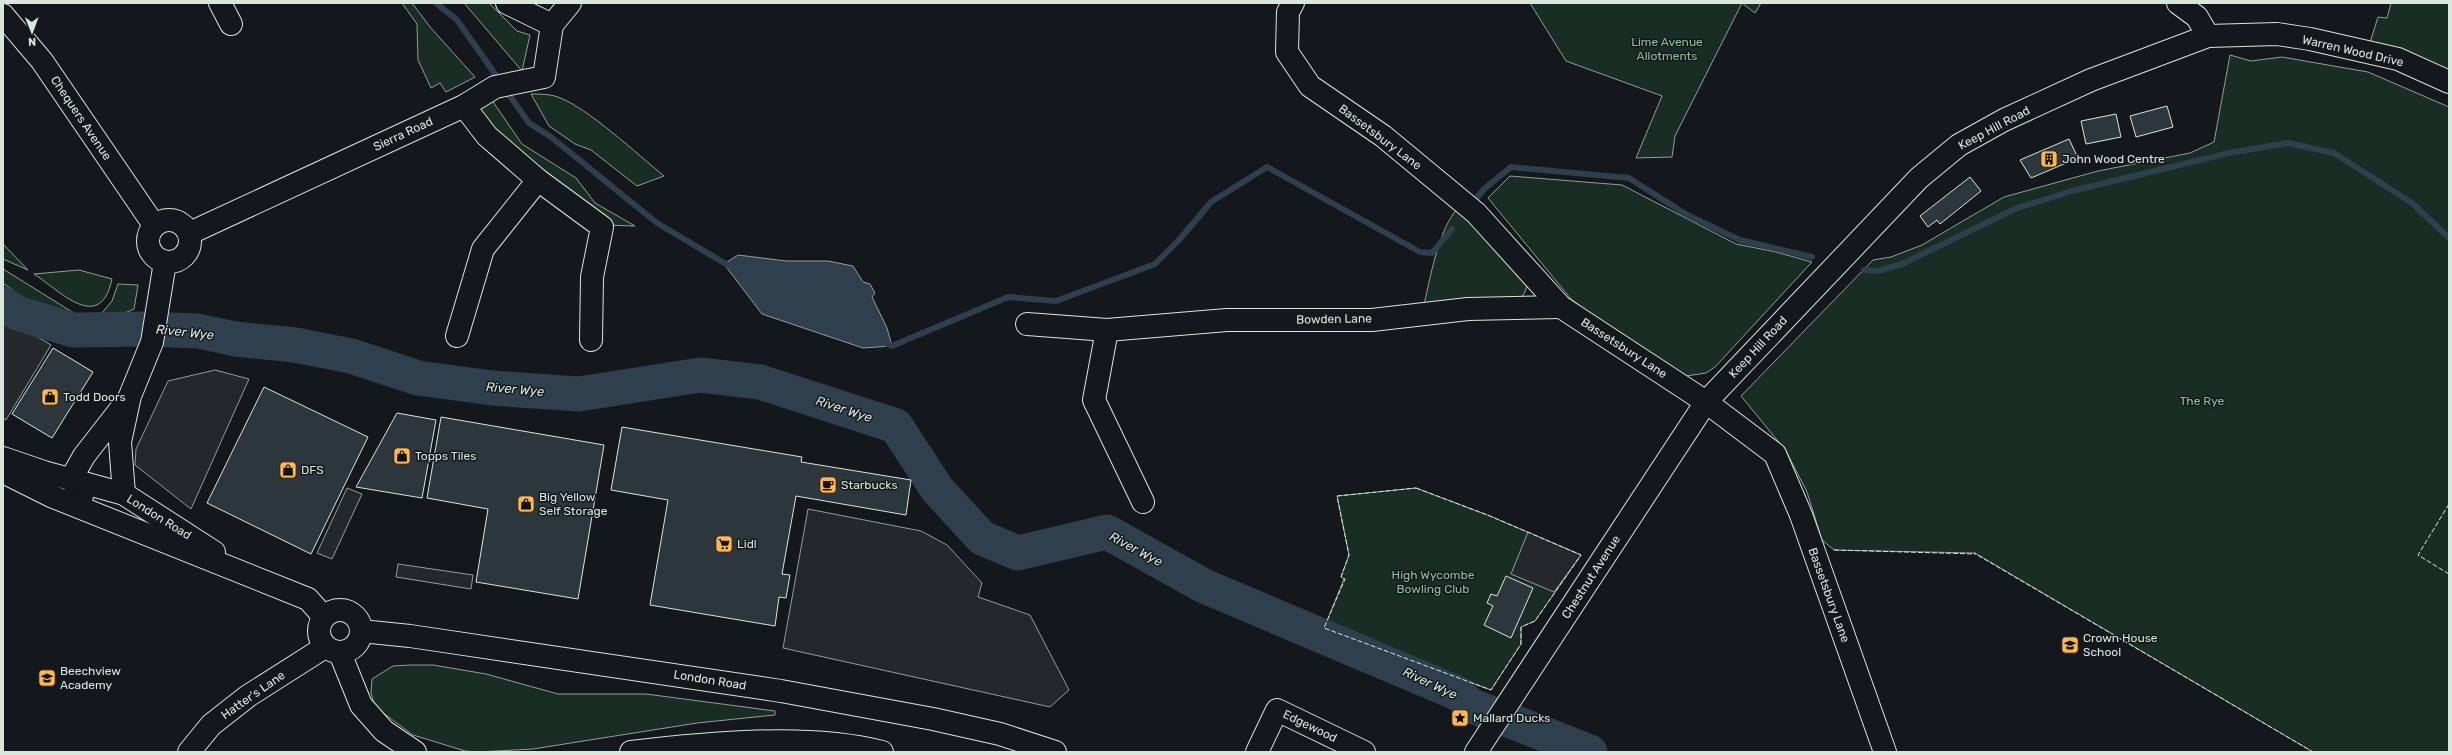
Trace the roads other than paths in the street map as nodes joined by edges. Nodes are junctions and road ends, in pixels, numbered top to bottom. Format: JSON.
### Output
{"nodes":[{"id":1,"x":220,"y":3,"type":"edge"},
{"id":2,"x":507,"y":3,"type":"edge"},
{"id":3,"x":570,"y":3,"type":"edge"},
{"id":4,"x":1293,"y":3,"type":"edge"},
{"id":5,"x":2178,"y":3,"type":"edge"},
{"id":6,"x":3,"y":15,"type":"edge"},
{"id":7,"x":231,"y":24,"type":"dead end"},
{"id":8,"x":552,"y":24,"type":"junction"},
{"id":9,"x":2277,"y":34,"type":"joint"},
{"id":10,"x":2208,"y":36,"type":"junction"},
{"id":11,"x":2449,"y":82,"type":"edge"},
{"id":12,"x":464,"y":106,"type":"junction"},
{"id":13,"x":538,"y":180,"type":"junction"},
{"id":14,"x":154,"y":225,"type":"junction"},
{"id":15,"x":190,"y":233,"type":"junction"},
{"id":16,"x":165,"y":262,"type":"junction"},
{"id":17,"x":1561,"y":307,"type":"junction"},
{"id":18,"x":1027,"y":324,"type":"dead end"},
{"id":19,"x":1107,"y":330,"type":"junction"},
{"id":20,"x":457,"y":336,"type":"dead end"},
{"id":21,"x":591,"y":340,"type":"dead end"},
{"id":22,"x":130,"y":396,"type":"junction"},
{"id":23,"x":1706,"y":402,"type":"junction"},
{"id":24,"x":3,"y":458,"type":"edge"},
{"id":25,"x":3,"y":472,"type":"edge"},
{"id":26,"x":76,"y":488,"type":"junction"},
{"id":27,"x":124,"y":494,"type":"junction"},
{"id":28,"x":1143,"y":502,"type":"dead end"},
{"id":29,"x":188,"y":552,"type":"junction"},
{"id":30,"x":261,"y":582,"type":"junction"},
{"id":31,"x":324,"y":617,"type":"junction"},
{"id":32,"x":361,"y":631,"type":"junction"},
{"id":33,"x":333,"y":650,"type":"junction"},
{"id":34,"x":1480,"y":746,"type":"edge"},
{"id":35,"x":858,"y":749,"type":"edge"},
{"id":36,"x":189,"y":752,"type":"edge"},
{"id":37,"x":415,"y":752,"type":"edge"},
{"id":38,"x":634,"y":752,"type":"edge"},
{"id":39,"x":882,"y":752,"type":"edge"},
{"id":40,"x":1055,"y":752,"type":"edge"},
{"id":41,"x":1257,"y":752,"type":"edge"},
{"id":42,"x":1364,"y":752,"type":"edge"},
{"id":43,"x":1885,"y":752,"type":"edge"}],
"edges":[{"from":1,"to":7,"type":"street"},
{"from":2,"to":8,"type":"street"},
{"from":3,"to":8,"type":"street"},
{"from":4,"to":17,"type":"street","name":"Bassetsbury Lane"},
{"from":5,"to":10,"type":"street"},
{"from":6,"to":14,"type":"street","name":"Chequers Avenue"},
{"from":8,"to":12,"type":"street","name":"Sierra Road"},
{"from":9,"to":10,"type":"street","name":"Keep Hill Road"},
{"from":9,"to":11,"type":"street","name":"Warren Wood Drive"},
{"from":10,"to":23,"type":"street","name":"Keep Hill Road"},
{"from":12,"to":13,"type":"street"},
{"from":12,"to":15,"type":"street","name":"Sierra Road"},
{"from":13,"to":20,"type":"street"},
{"from":13,"to":21,"type":"street"},
{"from":14,"to":15,"type":"street"},
{"from":14,"to":16,"type":"street"},
{"from":15,"to":16,"type":"street"},
{"from":16,"to":22,"type":"street"},
{"from":17,"to":19,"type":"street","name":"Bowden Lane"},
{"from":17,"to":23,"type":"street","name":"Bassetsbury Lane"},
{"from":18,"to":19,"type":"street","name":"Bowden Lane"},
{"from":19,"to":28,"type":"street"},
{"from":22,"to":26,"type":"street"},
{"from":22,"to":27,"type":"street"},
{"from":23,"to":34,"type":"street","name":"Chestnut Avenue"},
{"from":23,"to":43,"type":"street","name":"Bassetsbury Lane"},
{"from":24,"to":26,"type":"street","name":"London Road"},
{"from":25,"to":29,"type":"street","name":"London Road"},
{"from":26,"to":27,"type":"street","name":"London Road"},
{"from":26,"to":29,"type":"street"},
{"from":27,"to":30,"type":"street","name":"London Road"},
{"from":29,"to":30,"type":"street","name":"London Road"},
{"from":30,"to":31,"type":"street","name":"London Road"},
{"from":31,"to":32,"type":"street"},
{"from":31,"to":33,"type":"street"},
{"from":32,"to":33,"type":"street"},
{"from":32,"to":40,"type":"street","name":"London Road"},
{"from":33,"to":36,"type":"street","name":"Hatter's Lane"},
{"from":33,"to":37,"type":"street"},
{"from":35,"to":38,"type":"street"},
{"from":35,"to":39,"type":"street"},
{"from":41,"to":42,"type":"street","name":"Edgewood"}]}
